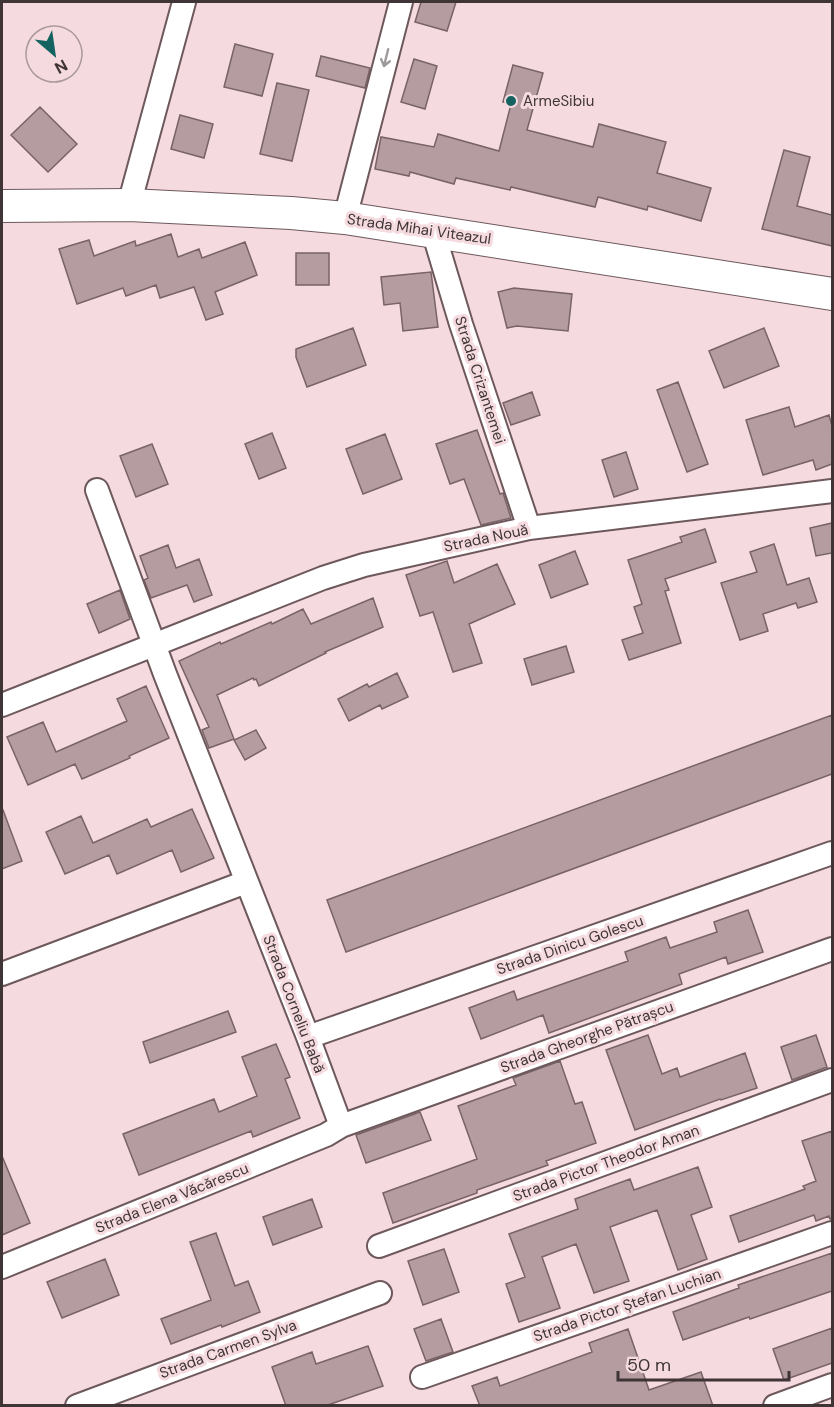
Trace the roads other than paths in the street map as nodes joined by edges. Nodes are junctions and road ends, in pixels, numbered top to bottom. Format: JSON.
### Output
{"nodes":[{"id":1,"x":184,"y":2,"type":"edge"},
{"id":2,"x":401,"y":2,"type":"edge"},
{"id":3,"x":129,"y":205,"type":"junction"},
{"id":4,"x":2,"y":206,"type":"edge"},
{"id":5,"x":345,"y":218,"type":"junction"},
{"id":6,"x":433,"y":231,"type":"junction"},
{"id":7,"x":832,"y":294,"type":"edge"},
{"id":8,"x":97,"y":490,"type":"dead end"},
{"id":9,"x":832,"y":491,"type":"edge"},
{"id":10,"x":529,"y":528,"type":"junction"},
{"id":11,"x":155,"y":645,"type":"junction"},
{"id":12,"x":2,"y":705,"type":"edge"},
{"id":13,"x":832,"y":853,"type":"edge"},
{"id":14,"x":246,"y":882,"type":"junction"},
{"id":15,"x":832,"y":949,"type":"edge"},
{"id":16,"x":2,"y":974,"type":"edge"},
{"id":17,"x":308,"y":1037,"type":"junction"},
{"id":18,"x":832,"y":1080,"type":"edge"},
{"id":19,"x":341,"y":1126,"type":"junction"},
{"id":20,"x":832,"y":1233,"type":"edge"},
{"id":21,"x":379,"y":1246,"type":"dead end"},
{"id":22,"x":2,"y":1267,"type":"edge"},
{"id":23,"x":380,"y":1293,"type":"dead end"},
{"id":24,"x":422,"y":1377,"type":"dead end"},
{"id":25,"x":832,"y":1384,"type":"edge"},
{"id":26,"x":77,"y":1406,"type":"edge"},
{"id":27,"x":775,"y":1406,"type":"edge"}],
"edges":[{"from":1,"to":3,"type":"street"},
{"from":2,"to":5,"type":"street","one_way":true},
{"from":3,"to":4,"type":"main road","name":"Strada Mihai Viteazul"},
{"from":3,"to":5,"type":"main road","name":"Strada Mihai Viteazul"},
{"from":5,"to":6,"type":"main road","name":"Strada Mihai Viteazul"},
{"from":6,"to":7,"type":"main road","name":"Strada Mihai Viteazul"},
{"from":6,"to":10,"type":"street","name":"Strada Crizantemei"},
{"from":8,"to":11,"type":"street"},
{"from":9,"to":10,"type":"street","name":"Strada Nouă"},
{"from":10,"to":11,"type":"street","name":"Strada Nouă"},
{"from":11,"to":12,"type":"street","name":"Strada Nouă"},
{"from":11,"to":14,"type":"street","name":"Strada Corneliu Babă"},
{"from":13,"to":17,"type":"street","name":"Strada Dinicu Golescu"},
{"from":14,"to":16,"type":"street"},
{"from":14,"to":17,"type":"street","name":"Strada Corneliu Babă"},
{"from":15,"to":19,"type":"street","name":"Strada Gheorghe Pătrașcu"},
{"from":17,"to":19,"type":"street","name":"Strada Corneliu Babă"},
{"from":18,"to":21,"type":"street","name":"Strada Pictor Theodor Aman"},
{"from":19,"to":22,"type":"street","name":"Strada Elena Văcărescu"},
{"from":20,"to":24,"type":"street","name":"Strada Pictor Ștefan Luchian"},
{"from":23,"to":26,"type":"street","name":"Strada Carmen Sylva"},
{"from":25,"to":27,"type":"street"}]}
